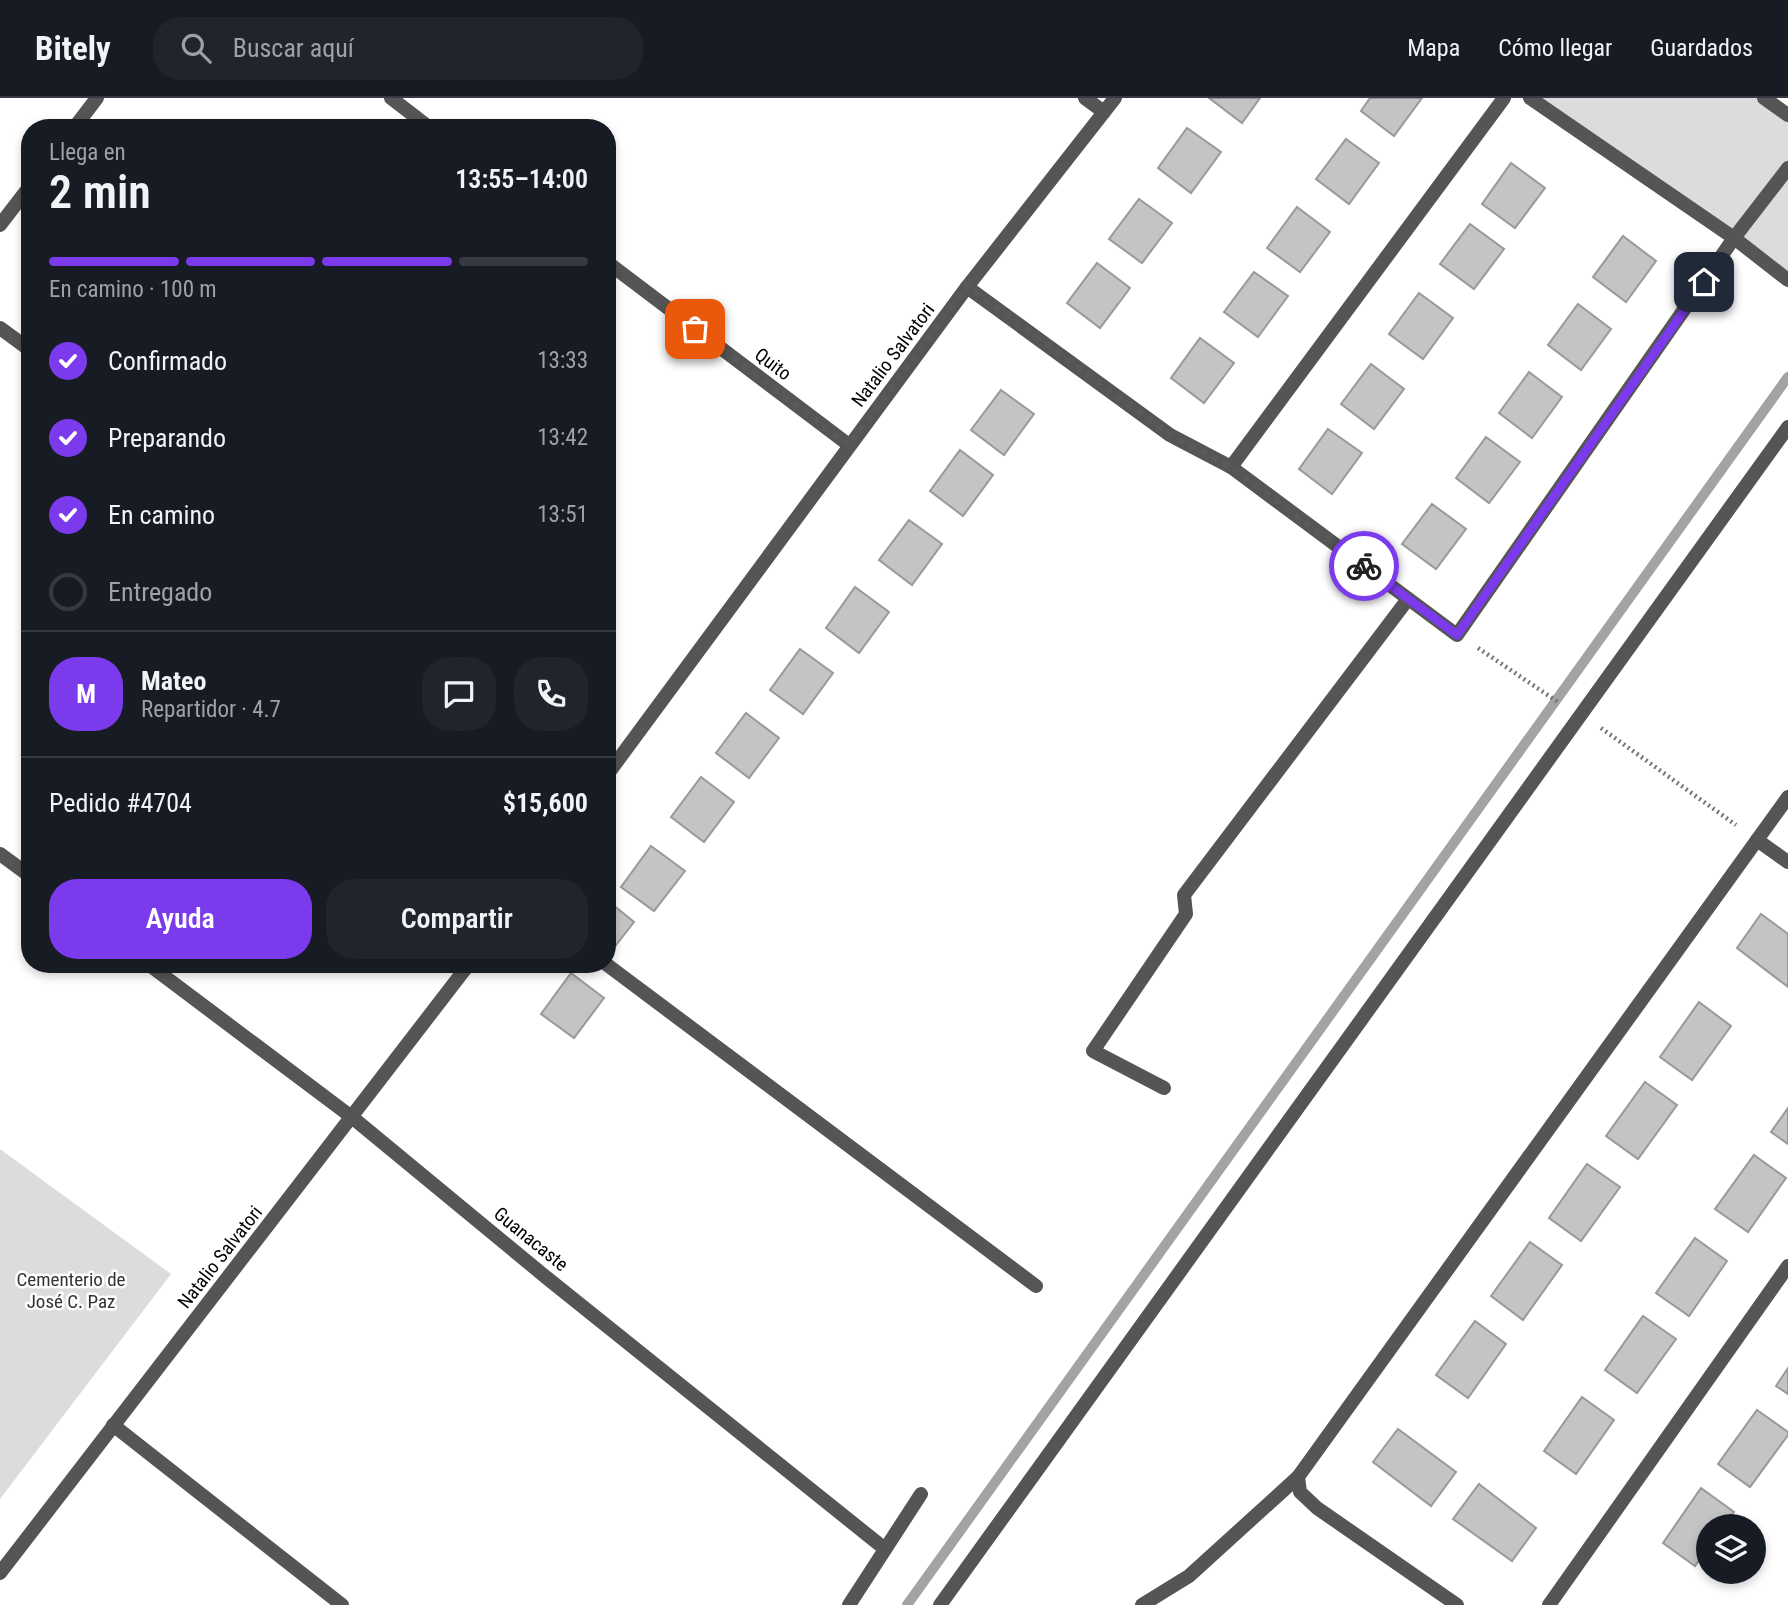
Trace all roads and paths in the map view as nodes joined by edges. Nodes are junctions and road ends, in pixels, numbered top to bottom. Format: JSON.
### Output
{"nodes":[{"id":1,"x":97,"y":98,"type":"edge"},
{"id":2,"x":391,"y":98,"type":"edge"},
{"id":3,"x":1085,"y":98,"type":"edge"},
{"id":4,"x":1115,"y":98,"type":"edge"},
{"id":5,"x":1504,"y":98,"type":"edge"},
{"id":6,"x":1530,"y":98,"type":"edge"},
{"id":7,"x":1765,"y":98,"type":"edge"},
{"id":8,"x":1104,"y":112,"type":"junction"},
{"id":9,"x":1788,"y":115,"type":"edge"},
{"id":10,"x":81,"y":119,"type":"edge"},
{"id":11,"x":418,"y":119,"type":"edge"},
{"id":12,"x":1788,"y":167,"type":"edge"},
{"id":13,"x":21,"y":198,"type":"edge"},
{"id":14,"x":0,"y":225,"type":"edge"},
{"id":15,"x":1734,"y":239,"type":"junction"},
{"id":16,"x":616,"y":269,"type":"edge"},
{"id":17,"x":1788,"y":280,"type":"edge"},
{"id":18,"x":967,"y":286,"type":"junction"},
{"id":19,"x":0,"y":328,"type":"edge"},
{"id":20,"x":21,"y":343,"type":"edge"},
{"id":21,"x":1788,"y":426,"type":"edge"},
{"id":22,"x":849,"y":445,"type":"junction"},
{"id":23,"x":1231,"y":467,"type":"junction"},
{"id":24,"x":1408,"y":599,"type":"junction"},
{"id":25,"x":1457,"y":635,"type":"junction"},
{"id":26,"x":1582,"y":714,"type":"junction"},
{"id":27,"x":616,"y":763,"type":"edge"},
{"id":28,"x":1788,"y":797,"type":"edge"},
{"id":29,"x":1757,"y":840,"type":"junction"},
{"id":30,"x":0,"y":854,"type":"edge"},
{"id":31,"x":1788,"y":862,"type":"edge"},
{"id":32,"x":21,"y":869,"type":"edge"},
{"id":33,"x":616,"y":971,"type":"edge"},
{"id":34,"x":160,"y":973,"type":"edge"},
{"id":35,"x":462,"y":973,"type":"edge"},
{"id":36,"x":1164,"y":1088,"type":"dead end"},
{"id":37,"x":352,"y":1118,"type":"junction"},
{"id":38,"x":1788,"y":1266,"type":"edge"},
{"id":39,"x":1036,"y":1286,"type":"dead end"},
{"id":40,"x":113,"y":1425,"type":"junction"},
{"id":41,"x":1298,"y":1477,"type":"junction"},
{"id":42,"x":921,"y":1494,"type":"dead end"},
{"id":43,"x":886,"y":1549,"type":"junction"},
{"id":44,"x":0,"y":1573,"type":"edge"},
{"id":45,"x":342,"y":1605,"type":"edge"},
{"id":46,"x":849,"y":1605,"type":"edge"},
{"id":47,"x":940,"y":1605,"type":"edge"},
{"id":48,"x":1143,"y":1605,"type":"edge"},
{"id":49,"x":1457,"y":1605,"type":"edge"},
{"id":50,"x":1549,"y":1605,"type":"edge"}],
"edges":[{"from":1,"to":10,"type":"street"},
{"from":2,"to":11,"type":"street"},
{"from":3,"to":8,"type":"street"},
{"from":4,"to":8,"type":"street","name":"Natalio Salvatori"},
{"from":5,"to":23,"type":"street"},
{"from":6,"to":15,"type":"street"},
{"from":7,"to":9,"type":"street"},
{"from":8,"to":18,"type":"street","name":"Natalio Salvatori"},
{"from":12,"to":15,"type":"street"},
{"from":13,"to":14,"type":"street"},
{"from":15,"to":17,"type":"street"},
{"from":15,"to":25,"type":"street"},
{"from":16,"to":22,"type":"street","name":"Quito"},
{"from":18,"to":22,"type":"street","name":"Natalio Salvatori"},
{"from":18,"to":23,"type":"street"},
{"from":19,"to":20,"type":"street"},
{"from":21,"to":26,"type":"street"},
{"from":22,"to":27,"type":"street","name":"Natalio Salvatori"},
{"from":23,"to":24,"type":"street"},
{"from":24,"to":25,"type":"street"},
{"from":24,"to":36,"type":"street"},
{"from":25,"to":26,"type":"path"},
{"from":26,"to":29,"type":"path"},
{"from":26,"to":47,"type":"street"},
{"from":28,"to":29,"type":"street"},
{"from":29,"to":31,"type":"street"},
{"from":29,"to":41,"type":"street"},
{"from":30,"to":32,"type":"street"},
{"from":33,"to":39,"type":"street"},
{"from":34,"to":37,"type":"street","name":"Guanacaste"},
{"from":35,"to":37,"type":"street","name":"Natalio Salvatori"},
{"from":37,"to":40,"type":"street","name":"Natalio Salvatori"},
{"from":37,"to":43,"type":"street","name":"Guanacaste"},
{"from":38,"to":50,"type":"street"},
{"from":40,"to":44,"type":"street","name":"Natalio Salvatori"},
{"from":40,"to":45,"type":"street"},
{"from":41,"to":48,"type":"street"},
{"from":41,"to":49,"type":"street"},
{"from":42,"to":43,"type":"street"},
{"from":43,"to":46,"type":"street"}]}
